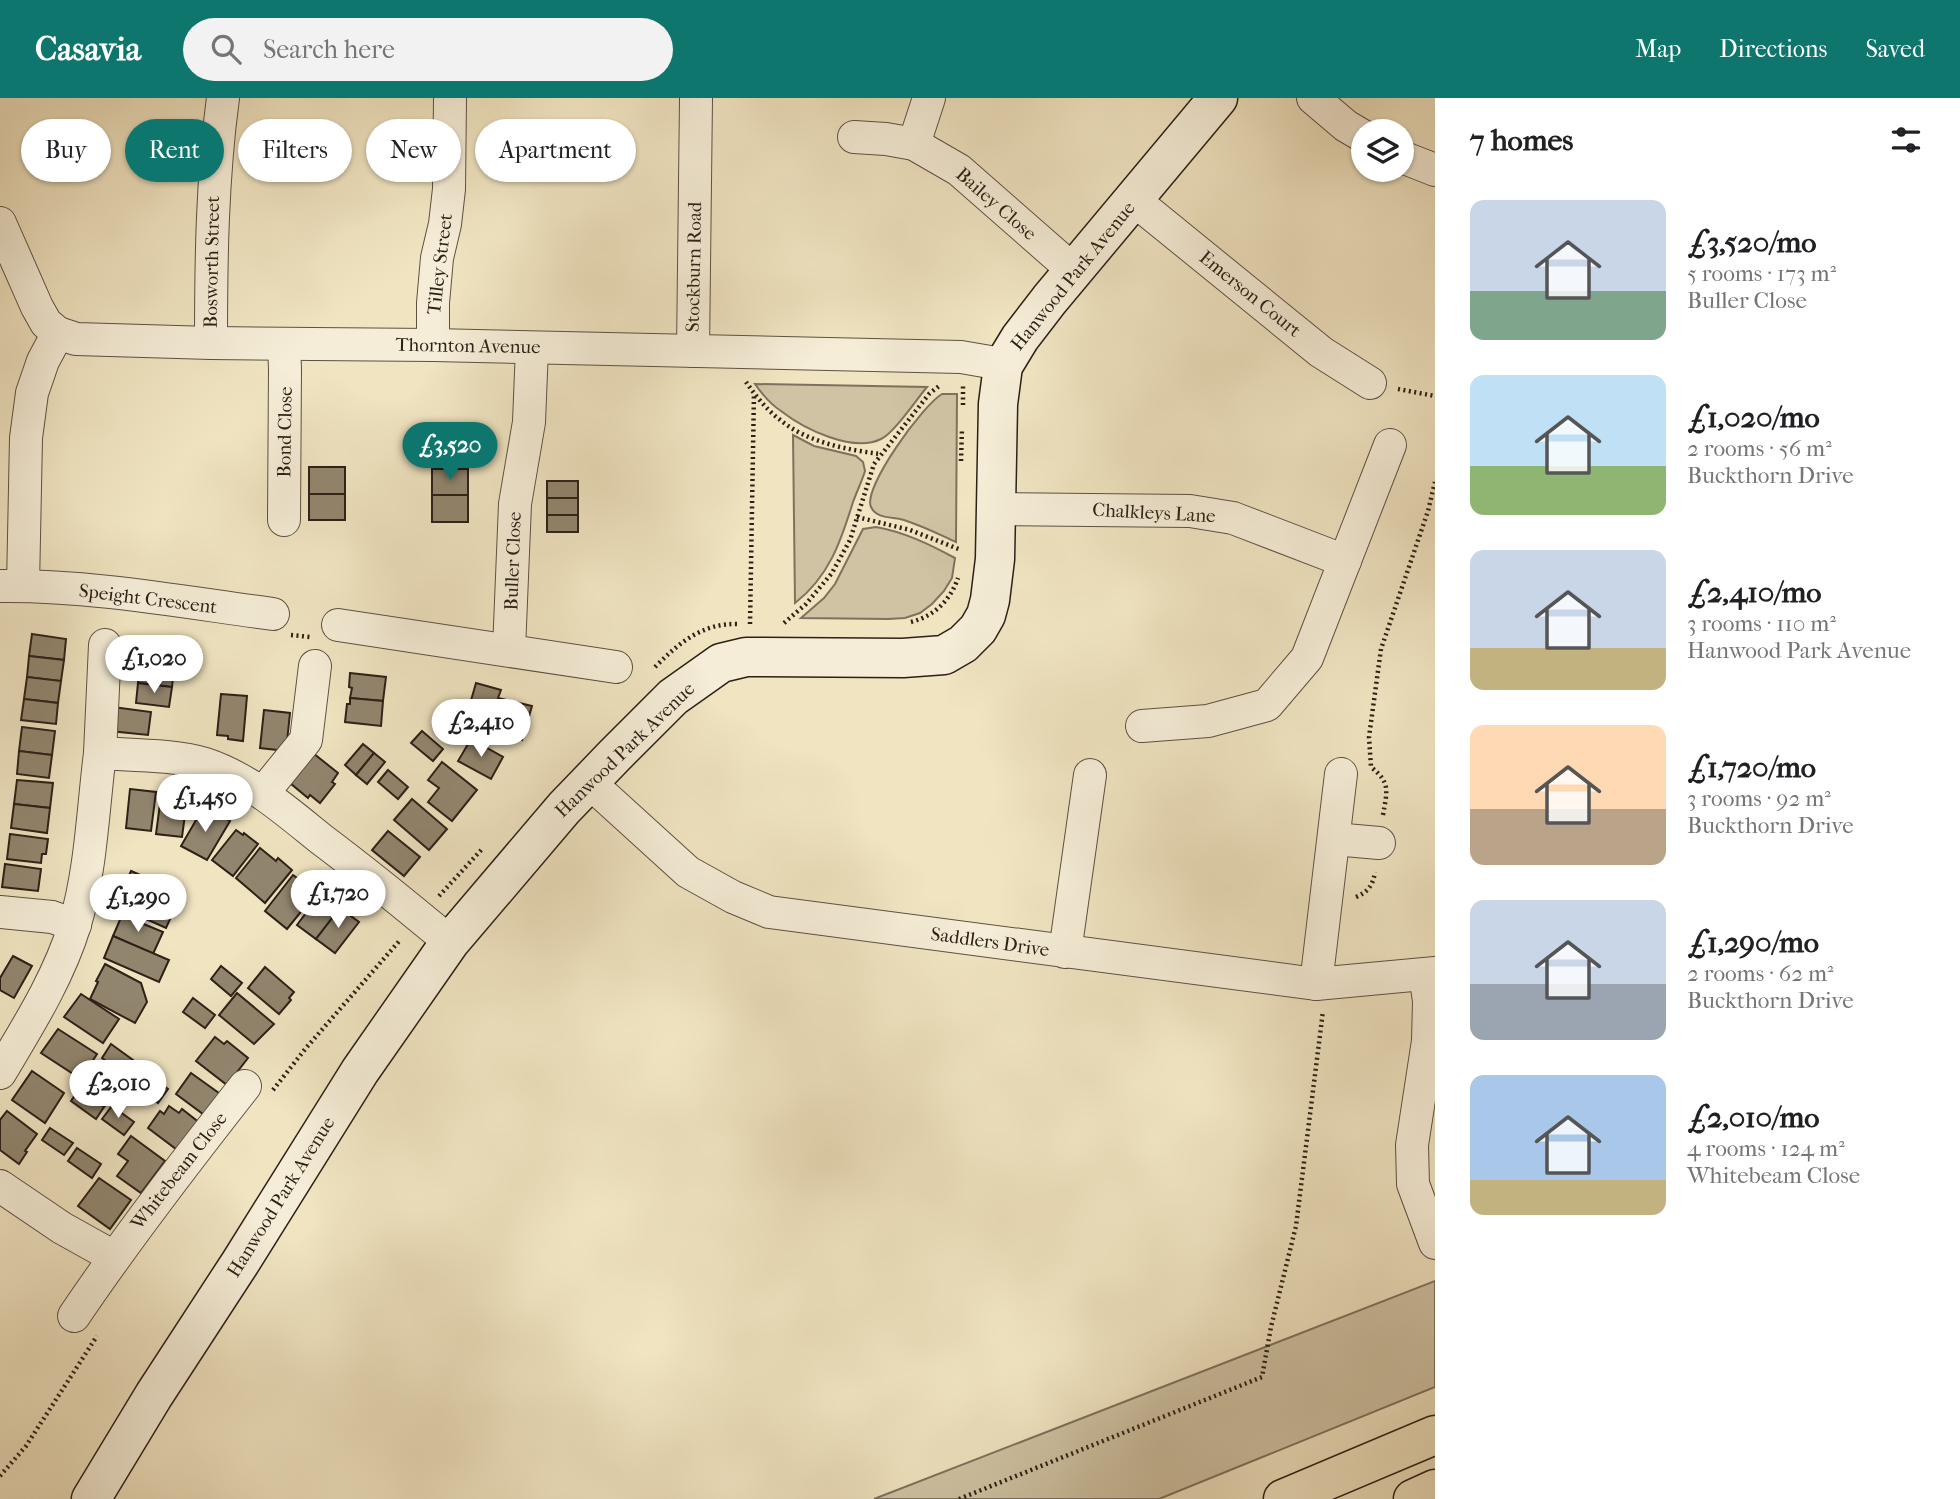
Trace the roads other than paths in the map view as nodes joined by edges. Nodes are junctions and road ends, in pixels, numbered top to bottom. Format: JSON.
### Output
{"nodes":[{"id":1,"x":223,"y":98,"type":"edge"},
{"id":2,"x":450,"y":98,"type":"edge"},
{"id":3,"x":696,"y":98,"type":"edge"},
{"id":4,"x":929,"y":98,"type":"edge"},
{"id":5,"x":1218,"y":98,"type":"edge"},
{"id":6,"x":1313,"y":98,"type":"edge"},
{"id":7,"x":1351,"y":129,"type":"edge"},
{"id":8,"x":854,"y":137,"type":"dead end"},
{"id":9,"x":914,"y":144,"type":"junction"},
{"id":10,"x":1414,"y":162,"type":"edge"},
{"id":11,"x":1435,"y":170,"type":"edge"},
{"id":12,"x":1134,"y":200,"type":"junction"},
{"id":13,"x":0,"y":223,"type":"edge"},
{"id":14,"x":1073,"y":270,"type":"junction"},
{"id":15,"x":58,"y":332,"type":"junction"},
{"id":16,"x":211,"y":343,"type":"junction"},
{"id":17,"x":284,"y":344,"type":"junction"},
{"id":18,"x":433,"y":345,"type":"junction"},
{"id":19,"x":532,"y":348,"type":"junction"},
{"id":20,"x":693,"y":351,"type":"junction"},
{"id":21,"x":1003,"y":366,"type":"junction"},
{"id":22,"x":1370,"y":383,"type":"dead end"},
{"id":23,"x":1390,"y":446,"type":"dead end"},
{"id":24,"x":996,"y":509,"type":"junction"},
{"id":25,"x":284,"y":520,"type":"dead end"},
{"id":26,"x":1345,"y":561,"type":"junction"},
{"id":27,"x":11,"y":586,"type":"edge"},
{"id":28,"x":273,"y":614,"type":"dead end"},
{"id":29,"x":338,"y":625,"type":"dead end"},
{"id":30,"x":106,"y":645,"type":"dead end"},
{"id":31,"x":509,"y":650,"type":"junction"},
{"id":32,"x":315,"y":666,"type":"dead end"},
{"id":33,"x":615,"y":667,"type":"dead end"},
{"id":34,"x":1142,"y":726,"type":"dead end"},
{"id":35,"x":100,"y":753,"type":"junction"},
{"id":36,"x":1341,"y":774,"type":"dead end"},
{"id":37,"x":1090,"y":775,"type":"dead end"},
{"id":38,"x":589,"y":782,"type":"junction"},
{"id":39,"x":263,"y":793,"type":"junction"},
{"id":40,"x":1334,"y":838,"type":"junction"},
{"id":41,"x":1379,"y":843,"type":"dead end"},
{"id":42,"x":0,"y":912,"type":"edge"},
{"id":43,"x":75,"y":926,"type":"junction"},
{"id":44,"x":450,"y":942,"type":"junction"},
{"id":45,"x":1065,"y":952,"type":"junction"},
{"id":46,"x":1430,"y":973,"type":"edge"},
{"id":47,"x":1320,"y":997,"type":"junction"},
{"id":48,"x":0,"y":1073,"type":"edge"},
{"id":49,"x":245,"y":1086,"type":"dead end"},
{"id":50,"x":0,"y":1186,"type":"edge"},
{"id":51,"x":1435,"y":1243,"type":"edge"},
{"id":52,"x":114,"y":1257,"type":"junction"},
{"id":53,"x":74,"y":1316,"type":"dead end"},
{"id":54,"x":1435,"y":1435,"type":"edge"},
{"id":55,"x":1435,"y":1489,"type":"edge"},
{"id":56,"x":91,"y":1499,"type":"edge"},
{"id":57,"x":1283,"y":1499,"type":"edge"},
{"id":58,"x":1413,"y":1499,"type":"edge"}],
"edges":[{"from":1,"to":16,"type":"street","name":"Bosworth Street"},
{"from":2,"to":18,"type":"street","name":"Tilley Street"},
{"from":3,"to":20,"type":"street","name":"Stockburn Road"},
{"from":4,"to":9,"type":"street"},
{"from":5,"to":12,"type":"street","name":"Hanwood Park Avenue"},
{"from":6,"to":7,"type":"street"},
{"from":8,"to":9,"type":"street","name":"Bailey Close"},
{"from":9,"to":14,"type":"street","name":"Bailey Close"},
{"from":10,"to":11,"type":"street"},
{"from":12,"to":14,"type":"street","name":"Hanwood Park Avenue"},
{"from":12,"to":22,"type":"street","name":"Emerson Court"},
{"from":13,"to":15,"type":"street"},
{"from":14,"to":21,"type":"street","name":"Hanwood Park Avenue"},
{"from":15,"to":16,"type":"street","name":"Thornton Avenue"},
{"from":15,"to":27,"type":"street","name":"Speight Crescent"},
{"from":16,"to":17,"type":"street","name":"Thornton Avenue"},
{"from":17,"to":18,"type":"street","name":"Thornton Avenue"},
{"from":17,"to":25,"type":"street","name":"Bond Close"},
{"from":18,"to":19,"type":"street","name":"Thornton Avenue"},
{"from":19,"to":20,"type":"street","name":"Thornton Avenue"},
{"from":19,"to":31,"type":"street","name":"Buller Close"},
{"from":20,"to":21,"type":"street","name":"Thornton Avenue"},
{"from":21,"to":24,"type":"street","name":"Hanwood Park Avenue"},
{"from":23,"to":26,"type":"street"},
{"from":24,"to":26,"type":"street","name":"Chalkleys Lane"},
{"from":24,"to":38,"type":"street","name":"Hanwood Park Avenue"},
{"from":26,"to":34,"type":"street"},
{"from":27,"to":28,"type":"street","name":"Speight Crescent"},
{"from":29,"to":31,"type":"street"},
{"from":30,"to":35,"type":"street"},
{"from":31,"to":33,"type":"street"},
{"from":32,"to":39,"type":"street"},
{"from":35,"to":39,"type":"street"},
{"from":35,"to":43,"type":"street"},
{"from":36,"to":40,"type":"street"},
{"from":37,"to":45,"type":"street"},
{"from":38,"to":44,"type":"street","name":"Hanwood Park Avenue"},
{"from":38,"to":45,"type":"street","name":"Saddlers Drive"},
{"from":39,"to":44,"type":"street"},
{"from":40,"to":41,"type":"street"},
{"from":40,"to":47,"type":"street"},
{"from":42,"to":43,"type":"street"},
{"from":43,"to":48,"type":"street"},
{"from":44,"to":56,"type":"street","name":"Hanwood Park Avenue"},
{"from":45,"to":47,"type":"street","name":"Saddlers Drive"},
{"from":46,"to":47,"type":"street","name":"Saddlers Drive"},
{"from":46,"to":51,"type":"street"},
{"from":49,"to":52,"type":"street","name":"Whitebeam Close"},
{"from":50,"to":52,"type":"street"},
{"from":52,"to":53,"type":"street","name":"Whitebeam Close"},
{"from":54,"to":57,"type":"highway"},
{"from":55,"to":58,"type":"highway"}]}
